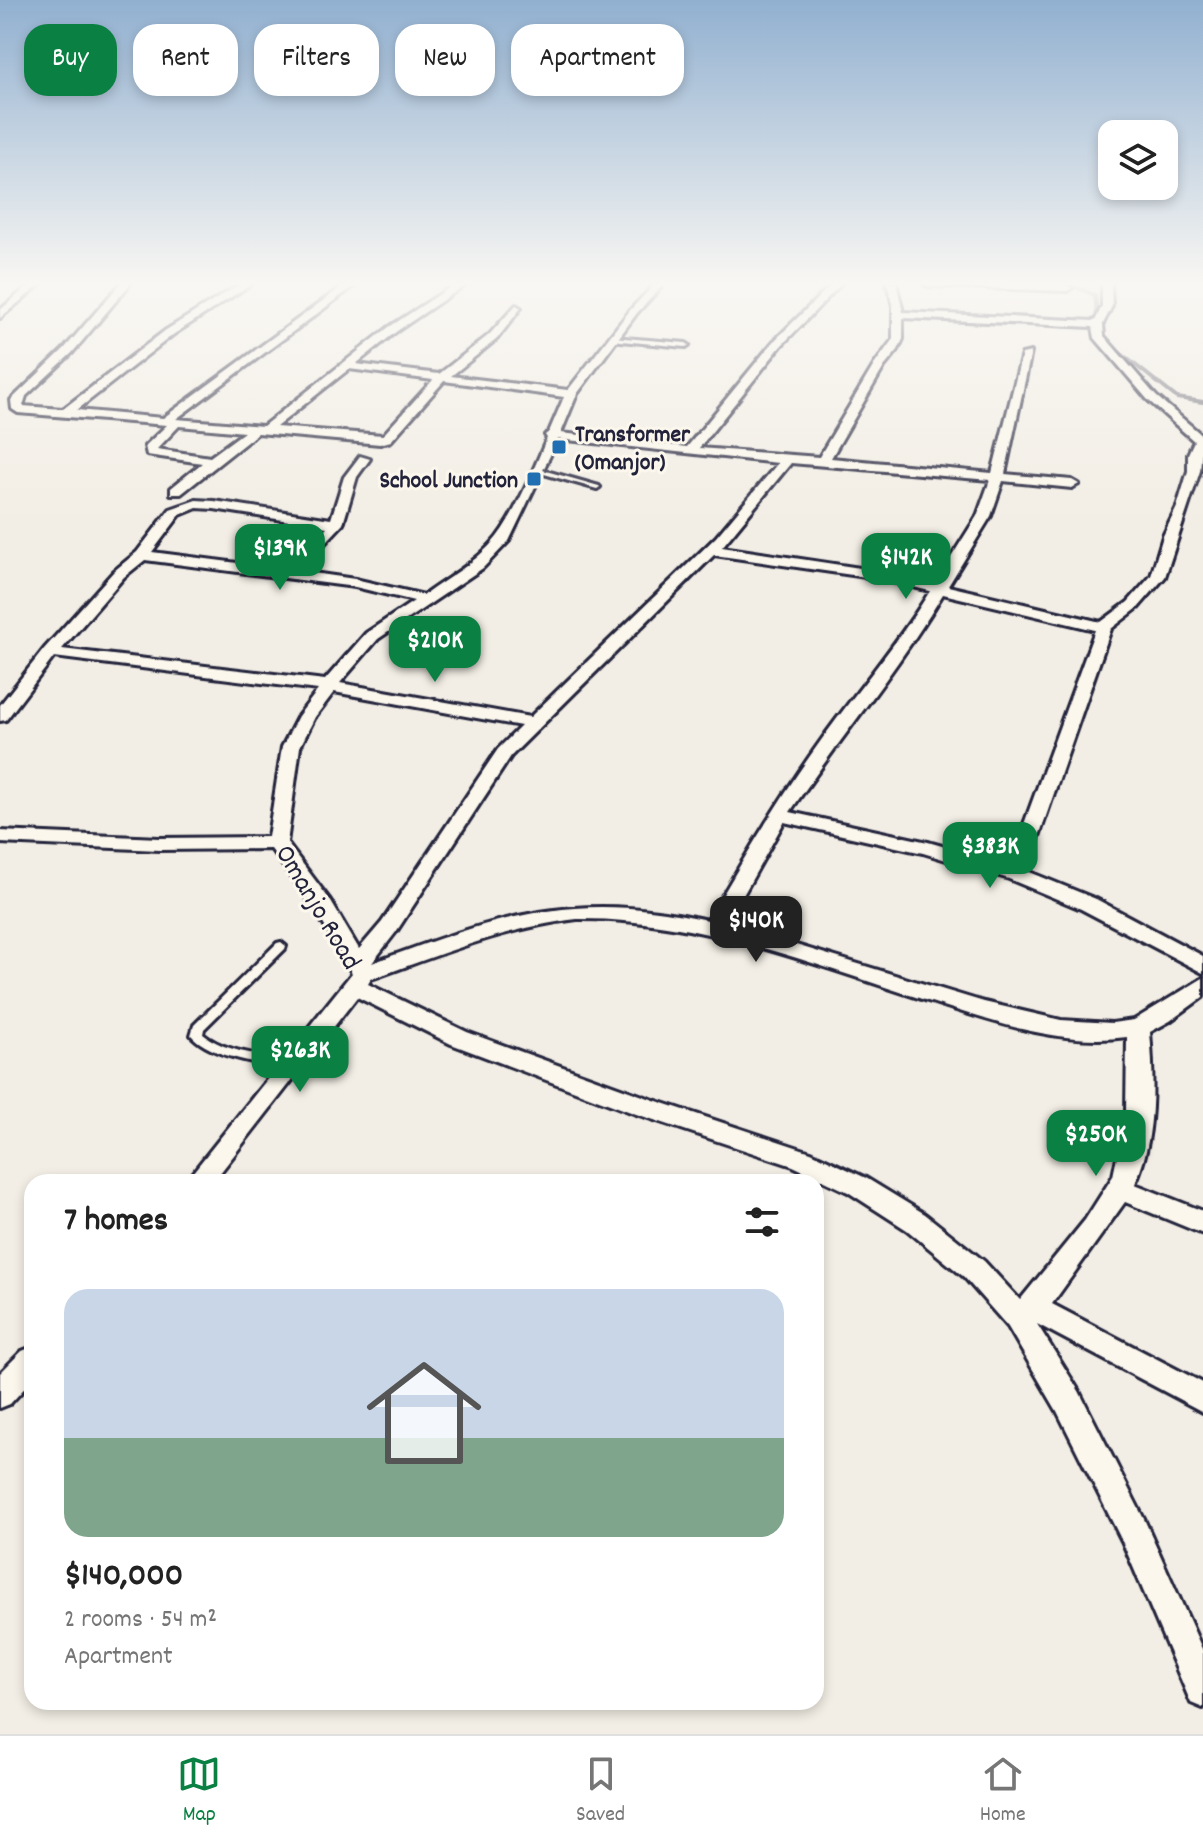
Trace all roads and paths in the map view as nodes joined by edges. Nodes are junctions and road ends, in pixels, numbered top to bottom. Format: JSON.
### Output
{"nodes":[{"id":1,"x":54,"y":364,"type":"edge"},
{"id":2,"x":129,"y":364,"type":"edge"},
{"id":3,"x":247,"y":364,"type":"edge"},
{"id":4,"x":351,"y":364,"type":"edge"},
{"id":5,"x":459,"y":364,"type":"edge"},
{"id":6,"x":593,"y":364,"type":"edge"},
{"id":7,"x":761,"y":364,"type":"edge"},
{"id":8,"x":880,"y":364,"type":"edge"},
{"id":9,"x":1025,"y":364,"type":"edge"},
{"id":10,"x":1123,"y":364,"type":"edge"},
{"id":11,"x":348,"y":366,"type":"junction"},
{"id":12,"x":442,"y":377,"type":"junction"},
{"id":13,"x":571,"y":394,"type":"junction"},
{"id":14,"x":66,"y":413,"type":"junction"},
{"id":15,"x":171,"y":422,"type":"junction"},
{"id":16,"x":262,"y":429,"type":"junction"},
{"id":17,"x":551,"y":435,"type":"junction"},
{"id":18,"x":1201,"y":441,"type":"edge"},
{"id":19,"x":690,"y":451,"type":"junction"},
{"id":20,"x":364,"y":459,"type":"dead end"},
{"id":21,"x":214,"y":461,"type":"junction"},
{"id":22,"x":786,"y":461,"type":"junction"},
{"id":23,"x":823,"y":461,"type":"junction"},
{"id":24,"x":539,"y":471,"type":"junction"},
{"id":25,"x":998,"y":476,"type":"junction"},
{"id":26,"x":1072,"y":484,"type":"dead end"},
{"id":27,"x":597,"y":487,"type":"dead end"},
{"id":28,"x":176,"y":491,"type":"dead end"},
{"id":29,"x":1184,"y":507,"type":"junction"},
{"id":30,"x":1203,"y":511,"type":"edge"},
{"id":31,"x":336,"y":524,"type":"junction"},
{"id":32,"x":711,"y":550,"type":"junction"},
{"id":33,"x":142,"y":555,"type":"junction"},
{"id":34,"x":288,"y":574,"type":"junction"},
{"id":35,"x":940,"y":590,"type":"junction"},
{"id":36,"x":423,"y":599,"type":"junction"},
{"id":37,"x":1104,"y":627,"type":"junction"},
{"id":38,"x":50,"y":652,"type":"junction"},
{"id":39,"x":330,"y":686,"type":"junction"},
{"id":40,"x":0,"y":716,"type":"edge"},
{"id":41,"x":533,"y":723,"type":"junction"},
{"id":42,"x":778,"y":815,"type":"junction"},
{"id":43,"x":0,"y":837,"type":"edge"},
{"id":44,"x":277,"y":843,"type":"junction"},
{"id":45,"x":1016,"y":874,"type":"junction"},
{"id":46,"x":715,"y":926,"type":"junction"},
{"id":47,"x":281,"y":946,"type":"dead end"},
{"id":48,"x":1203,"y":966,"type":"edge"},
{"id":49,"x":358,"y":975,"type":"junction"},
{"id":50,"x":1203,"y":986,"type":"edge"},
{"id":51,"x":1138,"y":1027,"type":"junction"},
{"id":52,"x":291,"y":1066,"type":"junction"},
{"id":53,"x":204,"y":1174,"type":"edge"},
{"id":54,"x":1118,"y":1188,"type":"junction"},
{"id":55,"x":1203,"y":1223,"type":"edge"},
{"id":56,"x":1026,"y":1313,"type":"junction"},
{"id":57,"x":24,"y":1368,"type":"edge"},
{"id":58,"x":0,"y":1394,"type":"edge"},
{"id":59,"x":1203,"y":1398,"type":"edge"},
{"id":60,"x":1203,"y":1691,"type":"edge"}],
"edges":[{"from":1,"to":14,"type":"street"},
{"from":2,"to":14,"type":"street"},
{"from":3,"to":15,"type":"street"},
{"from":4,"to":11,"type":"street"},
{"from":5,"to":12,"type":"street"},
{"from":6,"to":13,"type":"street","name":"Omanjo Road"},
{"from":7,"to":19,"type":"street"},
{"from":8,"to":23,"type":"street"},
{"from":9,"to":25,"type":"street"},
{"from":10,"to":18,"type":"street"},
{"from":11,"to":12,"type":"street"},
{"from":11,"to":16,"type":"street"},
{"from":12,"to":13,"type":"street"},
{"from":12,"to":16,"type":"street"},
{"from":13,"to":17,"type":"street","name":"Omanjo Road"},
{"from":14,"to":15,"type":"street"},
{"from":15,"to":16,"type":"street"},
{"from":15,"to":21,"type":"street"},
{"from":16,"to":21,"type":"street"},
{"from":17,"to":19,"type":"street"},
{"from":17,"to":24,"type":"street","name":"Omanjo Road"},
{"from":18,"to":29,"type":"street"},
{"from":19,"to":22,"type":"street"},
{"from":20,"to":31,"type":"street"},
{"from":21,"to":28,"type":"street"},
{"from":22,"to":23,"type":"street"},
{"from":22,"to":32,"type":"street"},
{"from":23,"to":25,"type":"street"},
{"from":24,"to":27,"type":"lane"},
{"from":24,"to":36,"type":"street","name":"Omanjo Road"},
{"from":25,"to":26,"type":"street"},
{"from":25,"to":35,"type":"street"},
{"from":29,"to":30,"type":"street"},
{"from":29,"to":37,"type":"street"},
{"from":31,"to":33,"type":"street"},
{"from":31,"to":34,"type":"street"},
{"from":32,"to":35,"type":"street"},
{"from":32,"to":41,"type":"street"},
{"from":33,"to":34,"type":"street"},
{"from":33,"to":38,"type":"street"},
{"from":34,"to":36,"type":"street"},
{"from":35,"to":37,"type":"street"},
{"from":35,"to":42,"type":"street"},
{"from":36,"to":39,"type":"street","name":"Omanjo Road"},
{"from":37,"to":45,"type":"street"},
{"from":38,"to":39,"type":"street"},
{"from":38,"to":40,"type":"street"},
{"from":39,"to":41,"type":"street"},
{"from":39,"to":44,"type":"street","name":"Omanjo Road"},
{"from":41,"to":49,"type":"street"},
{"from":42,"to":45,"type":"street"},
{"from":42,"to":46,"type":"street"},
{"from":43,"to":44,"type":"street"},
{"from":44,"to":49,"type":"street","name":"Omanjo Road"},
{"from":45,"to":48,"type":"street"},
{"from":46,"to":49,"type":"street"},
{"from":46,"to":51,"type":"street"},
{"from":47,"to":52,"type":"lane"},
{"from":49,"to":52,"type":"street","name":"Omanjo Road"},
{"from":49,"to":56,"type":"street"},
{"from":50,"to":51,"type":"street"},
{"from":51,"to":54,"type":"street"},
{"from":52,"to":53,"type":"street","name":"Omanjo Road"},
{"from":54,"to":55,"type":"street"},
{"from":54,"to":56,"type":"street"},
{"from":56,"to":59,"type":"street"},
{"from":56,"to":60,"type":"street"},
{"from":57,"to":58,"type":"street"}]}
